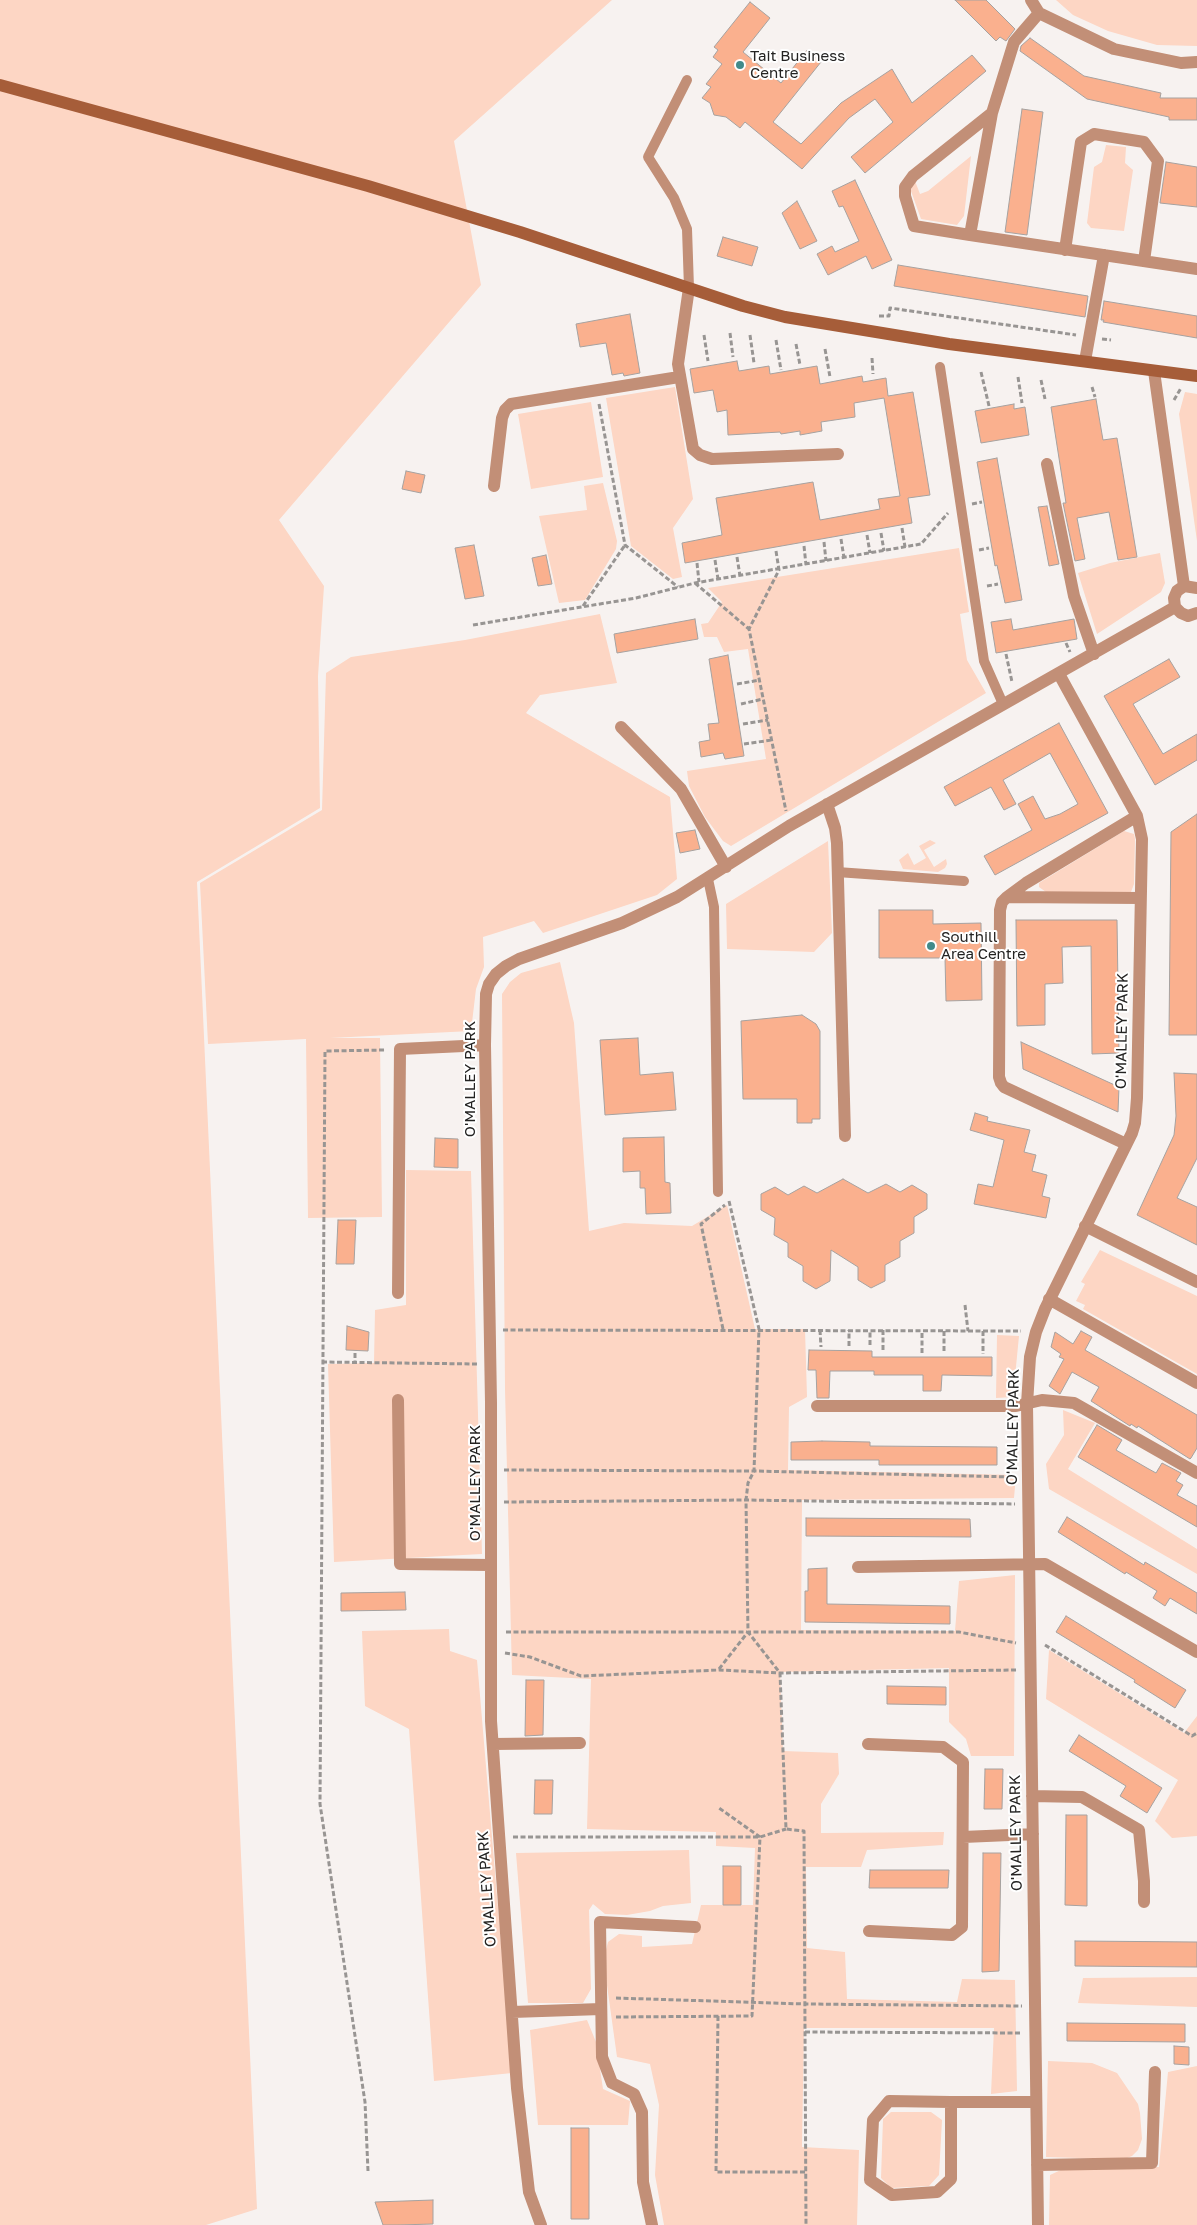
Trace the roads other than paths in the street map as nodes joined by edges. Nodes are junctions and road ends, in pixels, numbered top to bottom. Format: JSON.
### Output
{"nodes":[{"id":1,"x":1031,"y":0,"type":"edge"},
{"id":2,"x":1039,"y":13,"type":"junction"},
{"id":3,"x":1197,"y":62,"type":"edge"},
{"id":4,"x":687,"y":80,"type":"dead end"},
{"id":5,"x":0,"y":85,"type":"edge"},
{"id":6,"x":992,"y":113,"type":"junction"},
{"id":7,"x":970,"y":235,"type":"junction"},
{"id":8,"x":1065,"y":250,"type":"junction"},
{"id":9,"x":1104,"y":255,"type":"junction"},
{"id":10,"x":1144,"y":261,"type":"junction"},
{"id":11,"x":1197,"y":269,"type":"edge"},
{"id":12,"x":689,"y":288,"type":"junction"},
{"id":13,"x":1085,"y":361,"type":"junction"},
{"id":14,"x":940,"y":367,"type":"dead end"},
{"id":15,"x":1154,"y":371,"type":"junction"},
{"id":16,"x":1197,"y":376,"type":"edge"},
{"id":17,"x":679,"y":377,"type":"junction"},
{"id":18,"x":838,"y":454,"type":"dead end"},
{"id":19,"x":1047,"y":464,"type":"dead end"},
{"id":20,"x":494,"y":486,"type":"dead end"},
{"id":21,"x":1191,"y":587,"type":"edge"},
{"id":22,"x":1175,"y":607,"type":"junction"},
{"id":23,"x":1197,"y":613,"type":"edge"},
{"id":24,"x":1094,"y":654,"type":"junction"},
{"id":25,"x":1059,"y":674,"type":"junction"},
{"id":26,"x":1003,"y":704,"type":"junction"},
{"id":27,"x":622,"y":727,"type":"dead end"},
{"id":28,"x":827,"y":804,"type":"junction"},
{"id":29,"x":1137,"y":816,"type":"junction"},
{"id":30,"x":726,"y":867,"type":"junction"},
{"id":31,"x":837,"y":872,"type":"junction"},
{"id":32,"x":708,"y":879,"type":"junction"},
{"id":33,"x":964,"y":881,"type":"dead end"},
{"id":34,"x":1007,"y":897,"type":"junction"},
{"id":35,"x":1140,"y":898,"type":"junction"},
{"id":36,"x":485,"y":1045,"type":"junction"},
{"id":37,"x":845,"y":1136,"type":"dead end"},
{"id":38,"x":1126,"y":1144,"type":"junction"},
{"id":39,"x":718,"y":1192,"type":"road end"},
{"id":40,"x":1085,"y":1226,"type":"junction"},
{"id":41,"x":1197,"y":1282,"type":"edge"},
{"id":42,"x":398,"y":1293,"type":"dead end"},
{"id":43,"x":1049,"y":1298,"type":"junction"},
{"id":44,"x":1197,"y":1383,"type":"edge"},
{"id":45,"x":398,"y":1400,"type":"dead end"},
{"id":46,"x":1027,"y":1404,"type":"junction"},
{"id":47,"x":817,"y":1406,"type":"dead end"},
{"id":48,"x":1197,"y":1473,"type":"edge"},
{"id":49,"x":491,"y":1564,"type":"junction"},
{"id":50,"x":1029,"y":1564,"type":"junction"},
{"id":51,"x":858,"y":1566,"type":"dead end"},
{"id":52,"x":1197,"y":1652,"type":"edge"},
{"id":53,"x":580,"y":1743,"type":"dead end"},
{"id":54,"x":493,"y":1744,"type":"junction"},
{"id":55,"x":868,"y":1744,"type":"dead end"},
{"id":56,"x":1032,"y":1796,"type":"junction"},
{"id":57,"x":1033,"y":1834,"type":"junction"},
{"id":58,"x":963,"y":1837,"type":"junction"},
{"id":59,"x":1144,"y":1902,"type":"dead end"},
{"id":60,"x":695,"y":1927,"type":"dead end"},
{"id":61,"x":868,"y":1931,"type":"dead end"},
{"id":62,"x":601,"y":2008,"type":"junction"},
{"id":63,"x":512,"y":2012,"type":"junction"},
{"id":64,"x":1155,"y":2072,"type":"dead end"},
{"id":65,"x":951,"y":2102,"type":"junction"},
{"id":66,"x":1036,"y":2102,"type":"junction"},
{"id":67,"x":1037,"y":2165,"type":"junction"},
{"id":68,"x":541,"y":2225,"type":"edge"},
{"id":69,"x":652,"y":2225,"type":"edge"},
{"id":70,"x":1038,"y":2225,"type":"edge"}],
"edges":[{"from":1,"to":2,"type":"street"},
{"from":2,"to":3,"type":"street"},
{"from":2,"to":6,"type":"street"},
{"from":4,"to":12,"type":"lane"},
{"from":5,"to":12,"type":"main road"},
{"from":6,"to":7,"type":"street"},
{"from":6,"to":7,"type":"street"},
{"from":7,"to":8,"type":"street"},
{"from":8,"to":9,"type":"street"},
{"from":8,"to":10,"type":"street"},
{"from":9,"to":10,"type":"street"},
{"from":9,"to":13,"type":"street"},
{"from":10,"to":11,"type":"street"},
{"from":12,"to":13,"type":"main road"},
{"from":12,"to":17,"type":"street"},
{"from":13,"to":15,"type":"main road"},
{"from":14,"to":26,"type":"lane"},
{"from":15,"to":16,"type":"main road"},
{"from":15,"to":21,"type":"street"},
{"from":17,"to":18,"type":"street"},
{"from":17,"to":20,"type":"street"},
{"from":19,"to":24,"type":"street"},
{"from":21,"to":22,"type":"street"},
{"from":22,"to":23,"type":"street"},
{"from":22,"to":24,"type":"street","name":"O'MALLEY PARK"},
{"from":24,"to":25,"type":"street","name":"O'MALLEY PARK"},
{"from":25,"to":26,"type":"street","name":"O'MALLEY PARK"},
{"from":25,"to":29,"type":"street","name":"O'MALLEY PARK"},
{"from":26,"to":28,"type":"street","name":"O'MALLEY PARK"},
{"from":27,"to":30,"type":"street"},
{"from":28,"to":30,"type":"street","name":"O'MALLEY PARK"},
{"from":28,"to":31,"type":"street"},
{"from":29,"to":34,"type":"street"},
{"from":29,"to":35,"type":"street","name":"O'MALLEY PARK"},
{"from":30,"to":32,"type":"street","name":"O'MALLEY PARK"},
{"from":31,"to":33,"type":"lane"},
{"from":31,"to":37,"type":"street"},
{"from":32,"to":36,"type":"street","name":"O'MALLEY PARK"},
{"from":32,"to":39,"type":"lane"},
{"from":34,"to":35,"type":"street"},
{"from":34,"to":38,"type":"street"},
{"from":35,"to":38,"type":"street","name":"O'MALLEY PARK"},
{"from":36,"to":42,"type":"street"},
{"from":36,"to":49,"type":"street","name":"O'MALLEY PARK"},
{"from":38,"to":40,"type":"street","name":"O'MALLEY PARK"},
{"from":40,"to":41,"type":"street"},
{"from":40,"to":43,"type":"street","name":"O'MALLEY PARK"},
{"from":43,"to":44,"type":"street"},
{"from":43,"to":46,"type":"street","name":"O'MALLEY PARK"},
{"from":45,"to":49,"type":"street"},
{"from":46,"to":47,"type":"street"},
{"from":46,"to":48,"type":"street"},
{"from":46,"to":50,"type":"street","name":"O'MALLEY PARK"},
{"from":49,"to":54,"type":"street","name":"O'MALLEY PARK"},
{"from":50,"to":51,"type":"street"},
{"from":50,"to":52,"type":"street"},
{"from":50,"to":56,"type":"street","name":"O'MALLEY PARK"},
{"from":53,"to":54,"type":"street"},
{"from":54,"to":63,"type":"street","name":"O'MALLEY PARK"},
{"from":55,"to":58,"type":"street"},
{"from":56,"to":57,"type":"street","name":"O'MALLEY PARK"},
{"from":56,"to":59,"type":"street"},
{"from":57,"to":58,"type":"street"},
{"from":57,"to":66,"type":"street","name":"O'MALLEY PARK"},
{"from":58,"to":61,"type":"street"},
{"from":60,"to":62,"type":"street"},
{"from":62,"to":63,"type":"street"},
{"from":62,"to":69,"type":"street"},
{"from":63,"to":68,"type":"street","name":"O'MALLEY PARK"},
{"from":64,"to":67,"type":"street"},
{"from":65,"to":65,"type":"street"},
{"from":65,"to":66,"type":"street"},
{"from":66,"to":67,"type":"street","name":"O'MALLEY PARK"},
{"from":67,"to":70,"type":"street","name":"O'MALLEY PARK"}]}
